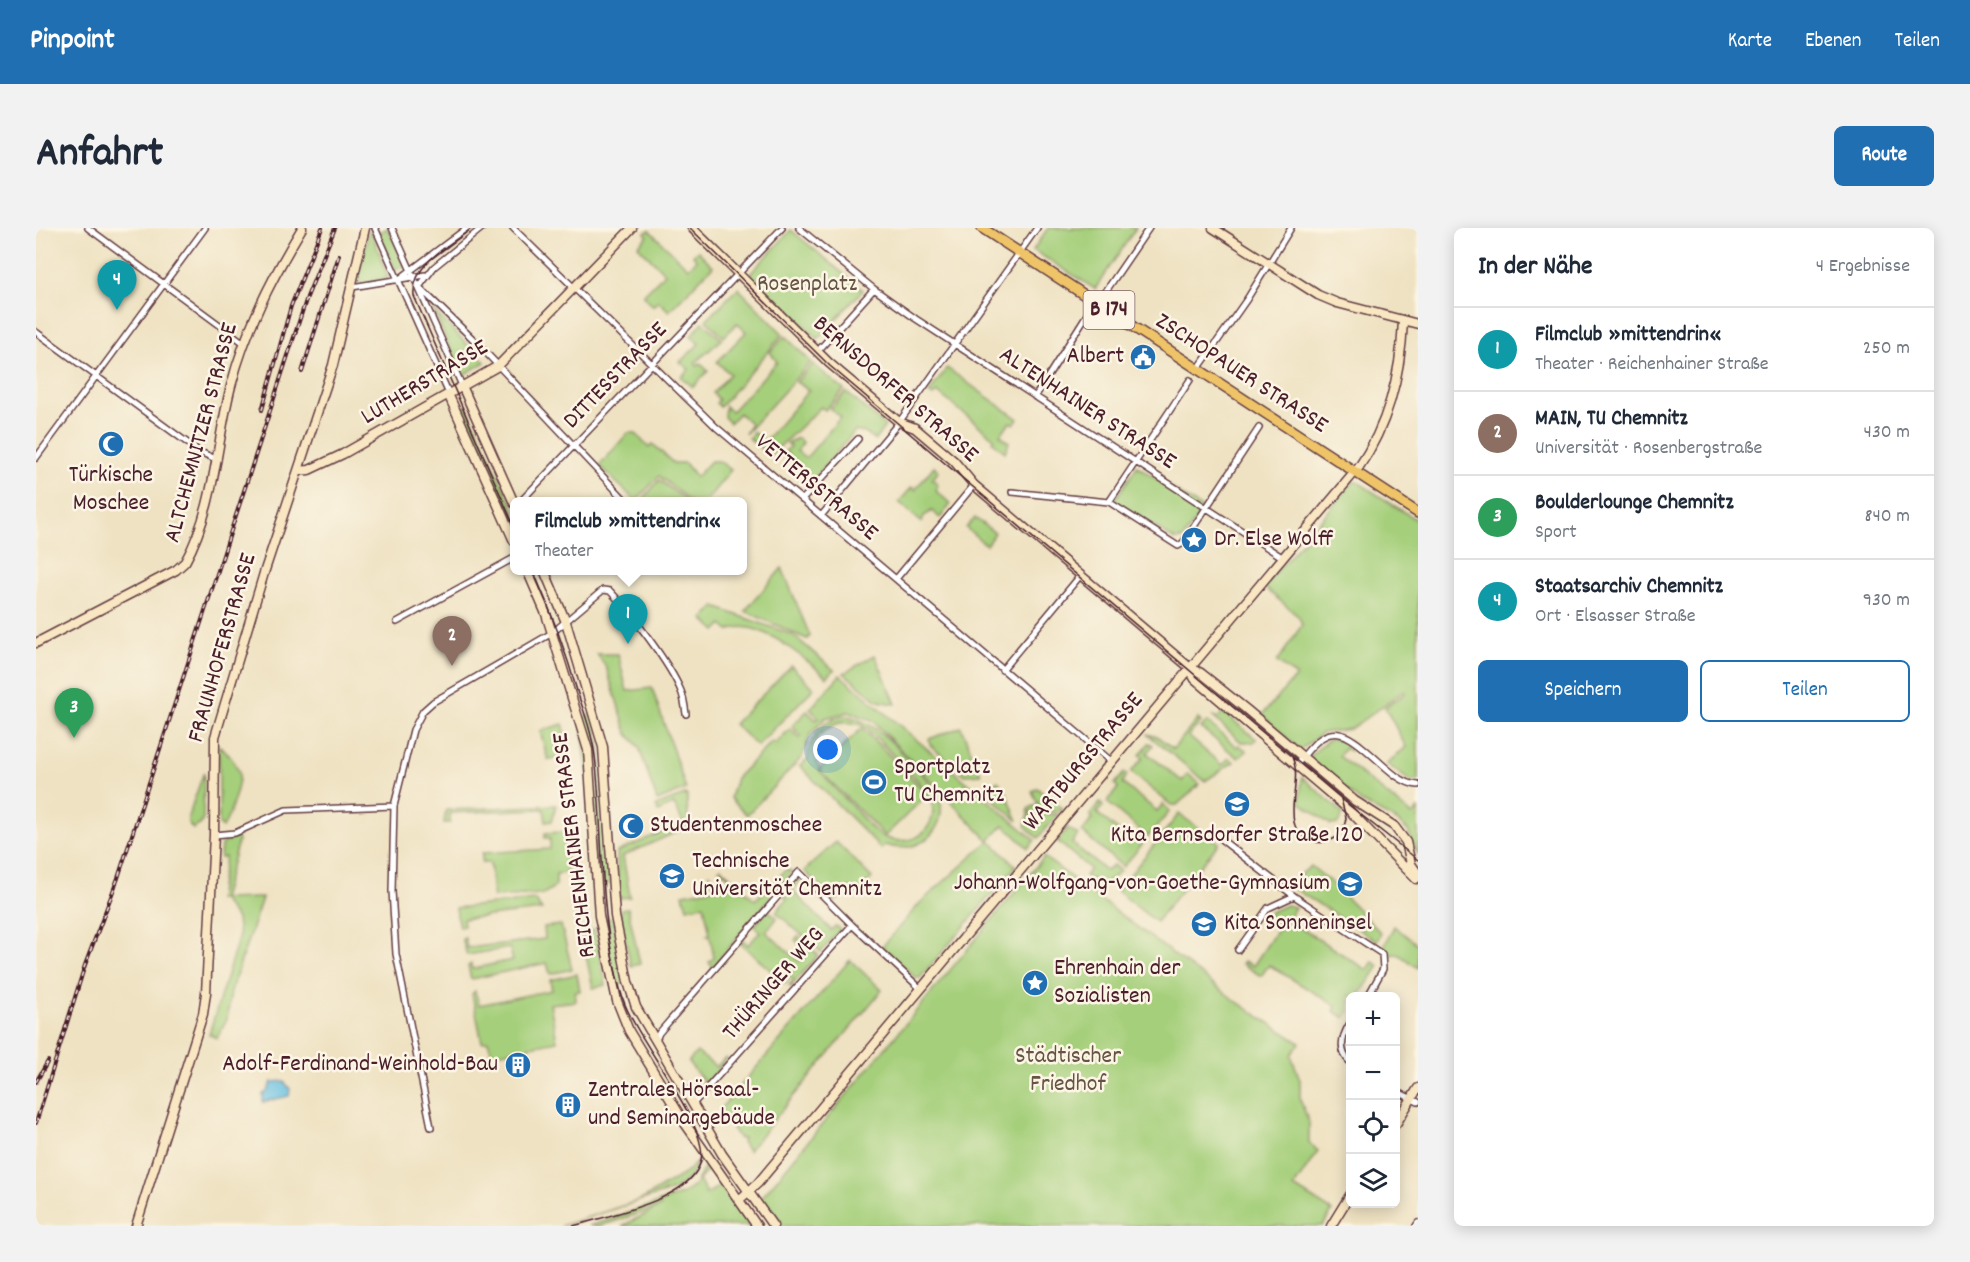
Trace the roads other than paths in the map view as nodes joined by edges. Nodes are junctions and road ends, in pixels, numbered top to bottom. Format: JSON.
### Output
{"nodes":[{"id":1,"x":88,"y":228,"type":"edge"},
{"id":2,"x":205,"y":228,"type":"edge"},
{"id":3,"x":302,"y":228,"type":"edge"},
{"id":4,"x":365,"y":228,"type":"edge"},
{"id":5,"x":375,"y":228,"type":"edge"},
{"id":6,"x":392,"y":228,"type":"edge"},
{"id":7,"x":467,"y":228,"type":"edge"},
{"id":8,"x":482,"y":228,"type":"edge"},
{"id":9,"x":513,"y":228,"type":"edge"},
{"id":10,"x":632,"y":228,"type":"edge"},
{"id":11,"x":692,"y":228,"type":"edge"},
{"id":12,"x":782,"y":228,"type":"edge"},
{"id":13,"x":799,"y":228,"type":"edge"},
{"id":14,"x":982,"y":228,"type":"edge"},
{"id":15,"x":1037,"y":228,"type":"edge"},
{"id":16,"x":1149,"y":228,"type":"edge"},
{"id":17,"x":1213,"y":228,"type":"edge"},
{"id":18,"x":1291,"y":228,"type":"edge"},
{"id":19,"x":1020,"y":252,"type":"junction"},
{"id":20,"x":1268,"y":264,"type":"junction"},
{"id":21,"x":412,"y":272,"type":"junction"},
{"id":22,"x":738,"y":274,"type":"junction"},
{"id":23,"x":425,"y":275,"type":"junction"},
{"id":24,"x":415,"y":279,"type":"junction"},
{"id":25,"x":398,"y":280,"type":"junction"},
{"id":26,"x":164,"y":284,"type":"junction"},
{"id":27,"x":352,"y":287,"type":"junction"},
{"id":28,"x":419,"y":287,"type":"junction"},
{"id":29,"x":575,"y":287,"type":"junction"},
{"id":30,"x":874,"y":289,"type":"junction"},
{"id":31,"x":1106,"y":291,"type":"dead end"},
{"id":32,"x":1086,"y":316,"type":"dead end"},
{"id":33,"x":1418,"y":317,"type":"edge"},
{"id":34,"x":1403,"y":321,"type":"junction"},
{"id":35,"x":1418,"y":324,"type":"edge"},
{"id":36,"x":36,"y":332,"type":"edge"},
{"id":37,"x":244,"y":343,"type":"junction"},
{"id":38,"x":954,"y":345,"type":"junction"},
{"id":39,"x":817,"y":352,"type":"junction"},
{"id":40,"x":652,"y":364,"type":"junction"},
{"id":41,"x":498,"y":366,"type":"junction"},
{"id":42,"x":1198,"y":369,"type":"junction"},
{"id":43,"x":96,"y":376,"type":"junction"},
{"id":44,"x":1190,"y":380,"type":"dead end"},
{"id":45,"x":463,"y":388,"type":"junction"},
{"id":46,"x":449,"y":396,"type":"junction"},
{"id":47,"x":1035,"y":397,"type":"junction"},
{"id":48,"x":898,"y":422,"type":"junction"},
{"id":49,"x":1259,"y":428,"type":"dead end"},
{"id":50,"x":858,"y":439,"type":"dead end"},
{"id":51,"x":574,"y":446,"type":"junction"},
{"id":52,"x":36,"y":458,"type":"edge"},
{"id":53,"x":218,"y":460,"type":"junction"},
{"id":54,"x":1136,"y":462,"type":"junction"},
{"id":55,"x":298,"y":471,"type":"junction"},
{"id":56,"x":1354,"y":471,"type":"junction"},
{"id":57,"x":974,"y":486,"type":"junction"},
{"id":58,"x":1012,"y":492,"type":"dead end"},
{"id":59,"x":511,"y":497,"type":"edge"},
{"id":60,"x":524,"y":497,"type":"edge"},
{"id":61,"x":623,"y":497,"type":"edge"},
{"id":62,"x":802,"y":500,"type":"junction"},
{"id":63,"x":1109,"y":502,"type":"junction"},
{"id":64,"x":1207,"y":507,"type":"junction"},
{"id":65,"x":1418,"y":513,"type":"edge"},
{"id":66,"x":820,"y":516,"type":"junction"},
{"id":67,"x":510,"y":532,"type":"edge"},
{"id":68,"x":1282,"y":557,"type":"junction"},
{"id":69,"x":510,"y":560,"type":"edge"},
{"id":70,"x":529,"y":575,"type":"edge"},
{"id":71,"x":546,"y":575,"type":"edge"},
{"id":72,"x":1080,"y":576,"type":"junction"},
{"id":73,"x":896,"y":579,"type":"junction"},
{"id":74,"x":398,"y":622,"type":"dead end"},
{"id":75,"x":566,"y":622,"type":"junction"},
{"id":76,"x":552,"y":633,"type":"junction"},
{"id":77,"x":36,"y":643,"type":"edge"},
{"id":78,"x":1189,"y":667,"type":"junction"},
{"id":79,"x":1002,"y":670,"type":"junction"},
{"id":80,"x":686,"y":714,"type":"dead end"},
{"id":81,"x":1111,"y":761,"type":"junction"},
{"id":82,"x":1300,"y":761,"type":"junction"},
{"id":83,"x":1418,"y":785,"type":"edge"},
{"id":84,"x":394,"y":806,"type":"junction"},
{"id":85,"x":214,"y":835,"type":"junction"},
{"id":86,"x":1222,"y":840,"type":"dead end"},
{"id":87,"x":1418,"y":874,"type":"edge"},
{"id":88,"x":1418,"y":879,"type":"edge"},
{"id":89,"x":1294,"y":897,"type":"junction"},
{"id":90,"x":852,"y":925,"type":"junction"},
{"id":91,"x":1238,"y":950,"type":"dead end"},
{"id":92,"x":921,"y":989,"type":"junction"},
{"id":93,"x":1370,"y":992,"type":"edge"},
{"id":94,"x":1346,"y":1031,"type":"edge"},
{"id":95,"x":655,"y":1042,"type":"junction"},
{"id":96,"x":1346,"y":1055,"type":"edge"},
{"id":97,"x":1418,"y":1088,"type":"edge"},
{"id":98,"x":1400,"y":1093,"type":"edge"},
{"id":99,"x":1414,"y":1101,"type":"edge"},
{"id":100,"x":693,"y":1104,"type":"junction"},
{"id":101,"x":1400,"y":1118,"type":"edge"},
{"id":102,"x":431,"y":1127,"type":"dead end"},
{"id":103,"x":749,"y":1193,"type":"junction"},
{"id":104,"x":739,"y":1200,"type":"junction"},
{"id":105,"x":1346,"y":1202,"type":"edge"},
{"id":106,"x":136,"y":1226,"type":"edge"},
{"id":107,"x":758,"y":1226,"type":"edge"},
{"id":108,"x":773,"y":1226,"type":"edge"},
{"id":109,"x":1331,"y":1226,"type":"edge"}],
"edges":[{"from":1,"to":26,"type":"street"},
{"from":2,"to":26,"type":"street"},
{"from":3,"to":37,"type":"street","name":"ALTCHEMNITZER STRASSE"},
{"from":4,"to":27,"type":"street","name":"FRAUNHOFERSTRASSE"},
{"from":5,"to":25,"type":"street"},
{"from":6,"to":21,"type":"street"},
{"from":7,"to":21,"type":"street"},
{"from":8,"to":23,"type":"street"},
{"from":9,"to":29,"type":"street","name":"VETTERSSTRASSE"},
{"from":10,"to":29,"type":"street","name":"LUTHERSTRASSE"},
{"from":11,"to":22,"type":"street","name":"BERNSDORFER STRASSE"},
{"from":12,"to":22,"type":"street"},
{"from":13,"to":30,"type":"street"},
{"from":14,"to":19,"type":"main road","name":"ZSCHOPAUER STRASSE","number":"B 174"},
{"from":15,"to":19,"type":"street"},
{"from":16,"to":31,"type":"street"},
{"from":17,"to":20,"type":"street"},
{"from":18,"to":20,"type":"street"},
{"from":19,"to":38,"type":"street"},
{"from":19,"to":42,"type":"main road","name":"ZSCHOPAUER STRASSE","number":"B 174"},
{"from":20,"to":34,"type":"street"},
{"from":20,"to":42,"type":"street"},
{"from":21,"to":24,"type":"street"},
{"from":21,"to":25,"type":"street"},
{"from":22,"to":39,"type":"street","name":"BERNSDORFER STRASSE"},
{"from":22,"to":40,"type":"street","name":"DITTESSTRASSE"},
{"from":23,"to":24,"type":"street"},
{"from":23,"to":28,"type":"street"},
{"from":24,"to":25,"type":"street"},
{"from":24,"to":28,"type":"street"},
{"from":25,"to":27,"type":"street"},
{"from":25,"to":46,"type":"street"},
{"from":26,"to":37,"type":"street"},
{"from":26,"to":43,"type":"street"},
{"from":27,"to":55,"type":"street","name":"FRAUNHOFERSTRASSE"},
{"from":28,"to":41,"type":"street"},
{"from":28,"to":45,"type":"street"},
{"from":29,"to":40,"type":"street","name":"VETTERSSTRASSE"},
{"from":29,"to":41,"type":"street","name":"LUTHERSTRASSE"},
{"from":30,"to":38,"type":"street","name":"ALTENHAINER STRASSE"},
{"from":30,"to":39,"type":"street"},
{"from":32,"to":47,"type":"street"},
{"from":33,"to":34,"type":"street"},
{"from":34,"to":35,"type":"street"},
{"from":34,"to":56,"type":"street","name":"WARTBURGSTRASSE"},
{"from":36,"to":43,"type":"street"},
{"from":37,"to":53,"type":"street","name":"ALTCHEMNITZER STRASSE"},
{"from":38,"to":47,"type":"street","name":"ALTENHAINER STRASSE"},
{"from":38,"to":48,"type":"street"},
{"from":39,"to":48,"type":"street","name":"BERNSDORFER STRASSE"},
{"from":40,"to":51,"type":"street","name":"DITTESSTRASSE"},
{"from":40,"to":62,"type":"street","name":"VETTERSSTRASSE"},
{"from":41,"to":45,"type":"street","name":"LUTHERSTRASSE"},
{"from":41,"to":51,"type":"street"},
{"from":42,"to":56,"type":"main road","name":"ZSCHOPAUER STRASSE","number":"B 174"},
{"from":43,"to":52,"type":"street"},
{"from":43,"to":53,"type":"street"},
{"from":44,"to":54,"type":"street"},
{"from":45,"to":46,"type":"street","name":"LUTHERSTRASSE"},
{"from":45,"to":59,"type":"street"},
{"from":46,"to":55,"type":"street","name":"LUTHERSTRASSE"},
{"from":46,"to":67,"type":"street"},
{"from":47,"to":54,"type":"street","name":"ALTENHAINER STRASSE"},
{"from":48,"to":57,"type":"street","name":"BERNSDORFER STRASSE"},
{"from":48,"to":66,"type":"street"},
{"from":49,"to":64,"type":"street"},
{"from":50,"to":62,"type":"street"},
{"from":51,"to":60,"type":"street","name":"DITTESSTRASSE"},
{"from":51,"to":61,"type":"street"},
{"from":53,"to":77,"type":"street","name":"ALTCHEMNITZER STRASSE"},
{"from":54,"to":63,"type":"street"},
{"from":54,"to":64,"type":"street","name":"ALTENHAINER STRASSE"},
{"from":55,"to":85,"type":"street","name":"FRAUNHOFERSTRASSE"},
{"from":56,"to":65,"type":"main road","name":"ZSCHOPAUER STRASSE","number":"B 174"},
{"from":56,"to":68,"type":"street","name":"WARTBURGSTRASSE"},
{"from":57,"to":72,"type":"street","name":"BERNSDORFER STRASSE"},
{"from":57,"to":73,"type":"street"},
{"from":58,"to":63,"type":"street"},
{"from":62,"to":66,"type":"street","name":"VETTERSSTRASSE"},
{"from":63,"to":64,"type":"street"},
{"from":64,"to":68,"type":"street","name":"ALTENHAINER STRASSE"},
{"from":66,"to":73,"type":"street","name":"VETTERSSTRASSE"},
{"from":68,"to":78,"type":"street","name":"WARTBURGSTRASSE"},
{"from":69,"to":74,"type":"street"},
{"from":70,"to":76,"type":"street","name":"REICHENHAINER STRASSE"},
{"from":71,"to":75,"type":"street","name":"REICHENHAINER STRASSE"},
{"from":72,"to":78,"type":"street","name":"BERNSDORFER STRASSE"},
{"from":72,"to":79,"type":"street"},
{"from":73,"to":79,"type":"street","name":"VETTERSSTRASSE"},
{"from":75,"to":76,"type":"street"},
{"from":75,"to":80,"type":"street"},
{"from":75,"to":95,"type":"street","name":"REICHENHAINER STRASSE"},
{"from":76,"to":84,"type":"street"},
{"from":76,"to":104,"type":"street","name":"REICHENHAINER STRASSE"},
{"from":78,"to":81,"type":"street","name":"WARTBURGSTRASSE"},
{"from":78,"to":82,"type":"street","name":"BERNSDORFER STRASSE"},
{"from":79,"to":81,"type":"street","name":"VETTERSSTRASSE"},
{"from":81,"to":92,"type":"street","name":"WARTBURGSTRASSE"},
{"from":82,"to":83,"type":"street"},
{"from":82,"to":87,"type":"street","name":"BERNSDORFER STRASSE"},
{"from":82,"to":88,"type":"street","name":"BERNSDORFER STRASSE"},
{"from":84,"to":85,"type":"street"},
{"from":84,"to":102,"type":"street"},
{"from":85,"to":106,"type":"street","name":"FRAUNHOFERSTRASSE"},
{"from":86,"to":89,"type":"street"},
{"from":89,"to":91,"type":"street"},
{"from":89,"to":93,"type":"street"},
{"from":90,"to":92,"type":"street"},
{"from":90,"to":95,"type":"street","name":"THÜRINGER WEG"},
{"from":90,"to":100,"type":"street","name":"THÜRINGER WEG"},
{"from":92,"to":103,"type":"street","name":"WARTBURGSTRASSE"},
{"from":94,"to":96,"type":"street"},
{"from":95,"to":100,"type":"street","name":"REICHENHAINER STRASSE"},
{"from":97,"to":99,"type":"street"},
{"from":98,"to":99,"type":"street"},
{"from":99,"to":101,"type":"street"},
{"from":100,"to":103,"type":"street","name":"REICHENHAINER STRASSE"},
{"from":103,"to":104,"type":"street","name":"WARTBURGSTRASSE"},
{"from":103,"to":108,"type":"street","name":"REICHENHAINER STRASSE"},
{"from":104,"to":107,"type":"street","name":"REICHENHAINER STRASSE"},
{"from":105,"to":109,"type":"street"}]}
